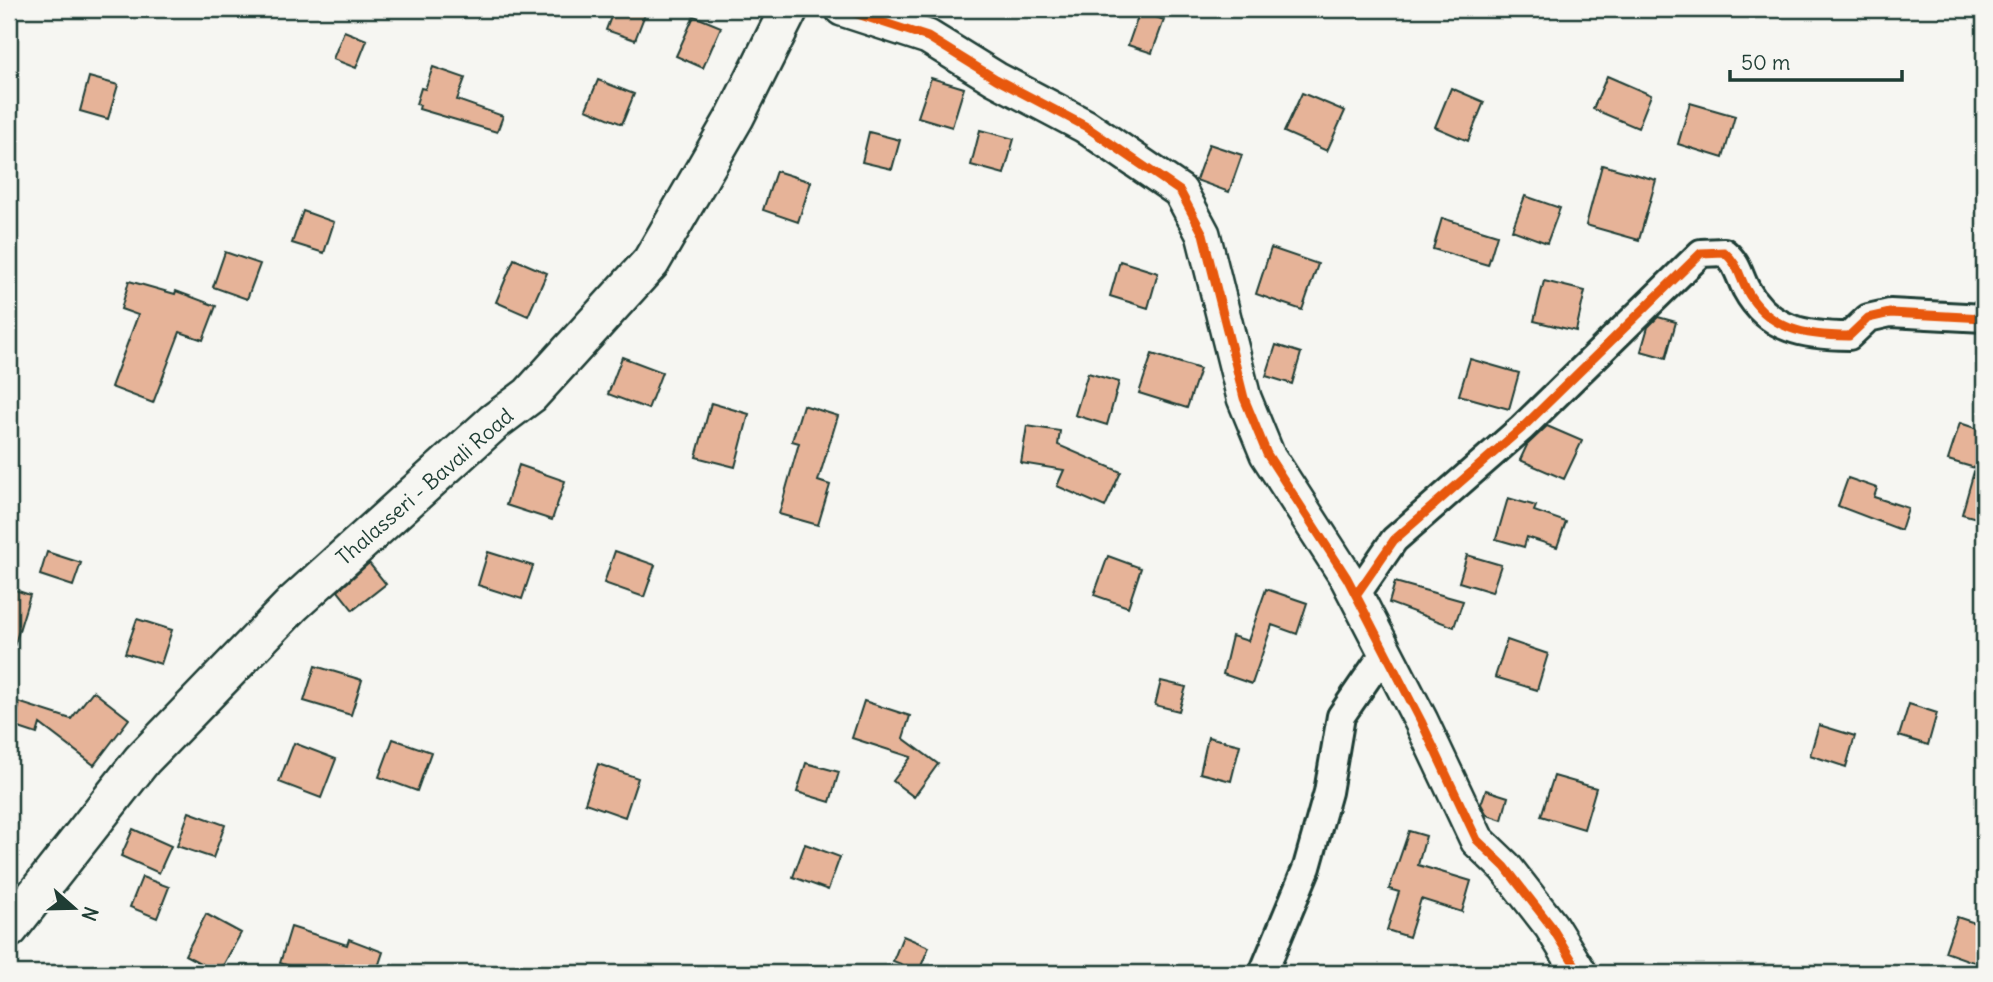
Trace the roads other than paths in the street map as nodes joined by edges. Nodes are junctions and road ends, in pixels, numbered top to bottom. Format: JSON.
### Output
{"nodes":[{"id":1,"x":789,"y":9,"type":"edge"},
{"id":2,"x":842,"y":9,"type":"edge"},
{"id":3,"x":1984,"y":318,"type":"edge"},
{"id":4,"x":1356,"y":595,"type":"junction"},
{"id":5,"x":1385,"y":652,"type":"junction"},
{"id":6,"x":9,"y":929,"type":"edge"},
{"id":7,"x":1263,"y":973,"type":"edge"},
{"id":8,"x":1580,"y":973,"type":"edge"}],
"edges":[{"from":1,"to":6,"type":"main road","name":"Thalasseri - Bavali Road"},
{"from":2,"to":4,"type":"street"},
{"from":3,"to":4,"type":"street"},
{"from":4,"to":5,"type":"street"},
{"from":5,"to":7,"type":"street"},
{"from":5,"to":8,"type":"street"}]}
